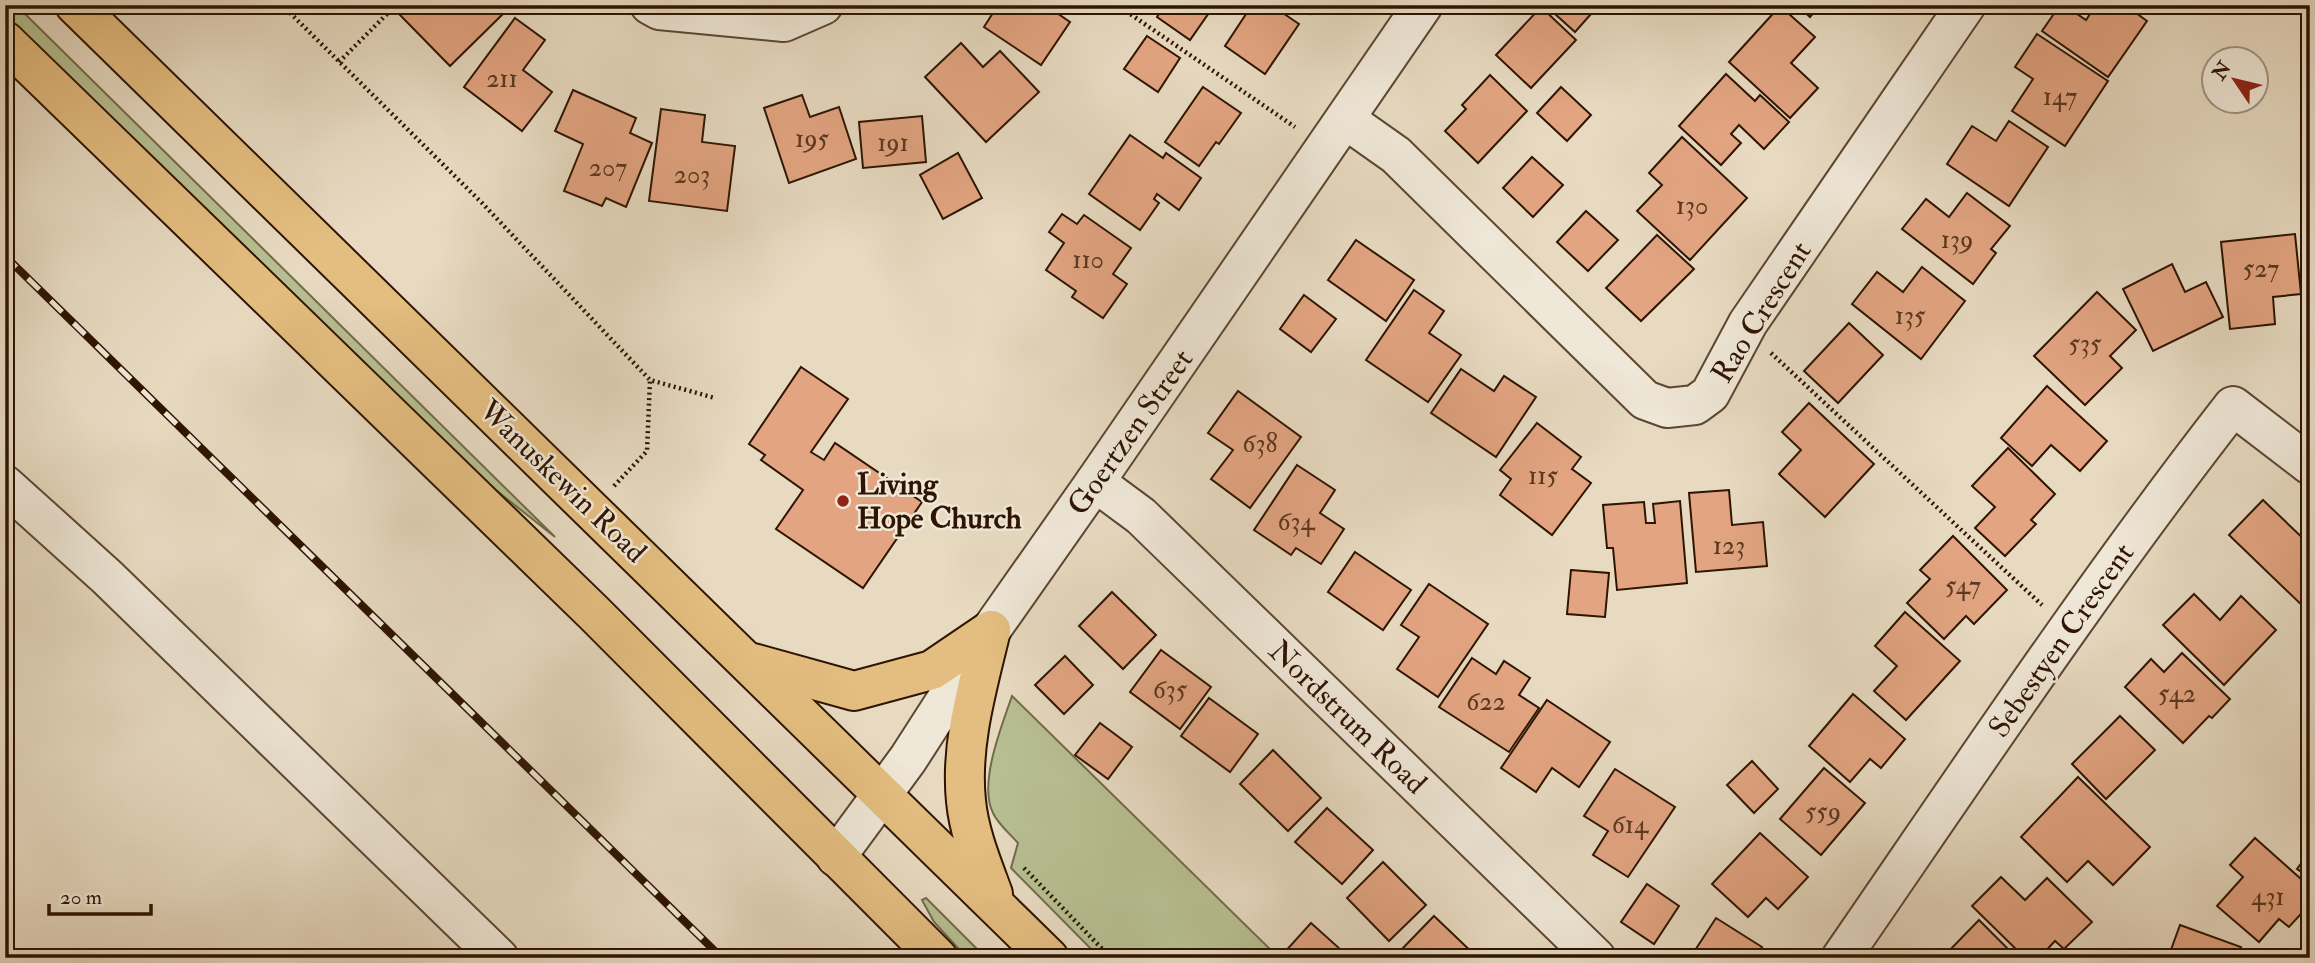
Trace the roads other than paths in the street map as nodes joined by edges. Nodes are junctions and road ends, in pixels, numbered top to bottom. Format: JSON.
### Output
{"nodes":[{"id":1,"x":75,"y":5,"type":"edge"},
{"id":2,"x":650,"y":5,"type":"edge"},
{"id":3,"x":823,"y":5,"type":"edge"},
{"id":4,"x":1423,"y":5,"type":"edge"},
{"id":5,"x":1966,"y":5,"type":"edge"},
{"id":6,"x":5,"y":41,"type":"edge"},
{"id":7,"x":1345,"y":119,"type":"junction"},
{"id":8,"x":2310,"y":466,"type":"edge"},
{"id":9,"x":1095,"y":482,"type":"junction"},
{"id":10,"x":5,"y":485,"type":"edge"},
{"id":11,"x":991,"y":630,"type":"junction"},
{"id":12,"x":748,"y":661,"type":"junction"},
{"id":13,"x":883,"y":793,"type":"junction"},
{"id":14,"x":836,"y":858,"type":"junction"},
{"id":15,"x":997,"y":906,"type":"junction"},
{"id":16,"x":499,"y":958,"type":"edge"},
{"id":17,"x":938,"y":958,"type":"edge"},
{"id":18,"x":1049,"y":958,"type":"edge"},
{"id":19,"x":1596,"y":958,"type":"edge"},
{"id":20,"x":1841,"y":958,"type":"edge"}],
"edges":[{"from":1,"to":12,"type":"main road","name":"Wanuskewin Road"},
{"from":2,"to":3,"type":"street"},
{"from":4,"to":7,"type":"street","name":"Goertzen Street"},
{"from":5,"to":7,"type":"street","name":"Rao Crescent"},
{"from":6,"to":14,"type":"main road"},
{"from":7,"to":9,"type":"street","name":"Goertzen Street"},
{"from":8,"to":20,"type":"street","name":"Sebestyen Crescent"},
{"from":9,"to":11,"type":"street","name":"Goertzen Street"},
{"from":9,"to":19,"type":"street","name":"Nordstrum Road"},
{"from":10,"to":16,"type":"street"},
{"from":11,"to":12,"type":"main road"},
{"from":11,"to":13,"type":"street","name":"Goertzen Street"},
{"from":11,"to":15,"type":"main road"},
{"from":12,"to":13,"type":"main road","name":"Wanuskewin Road"},
{"from":13,"to":14,"type":"street","name":"Goertzen Street"},
{"from":13,"to":15,"type":"main road","name":"Wanuskewin Road"},
{"from":14,"to":17,"type":"main road"},
{"from":15,"to":18,"type":"main road","name":"Wanuskewin Road"}]}
